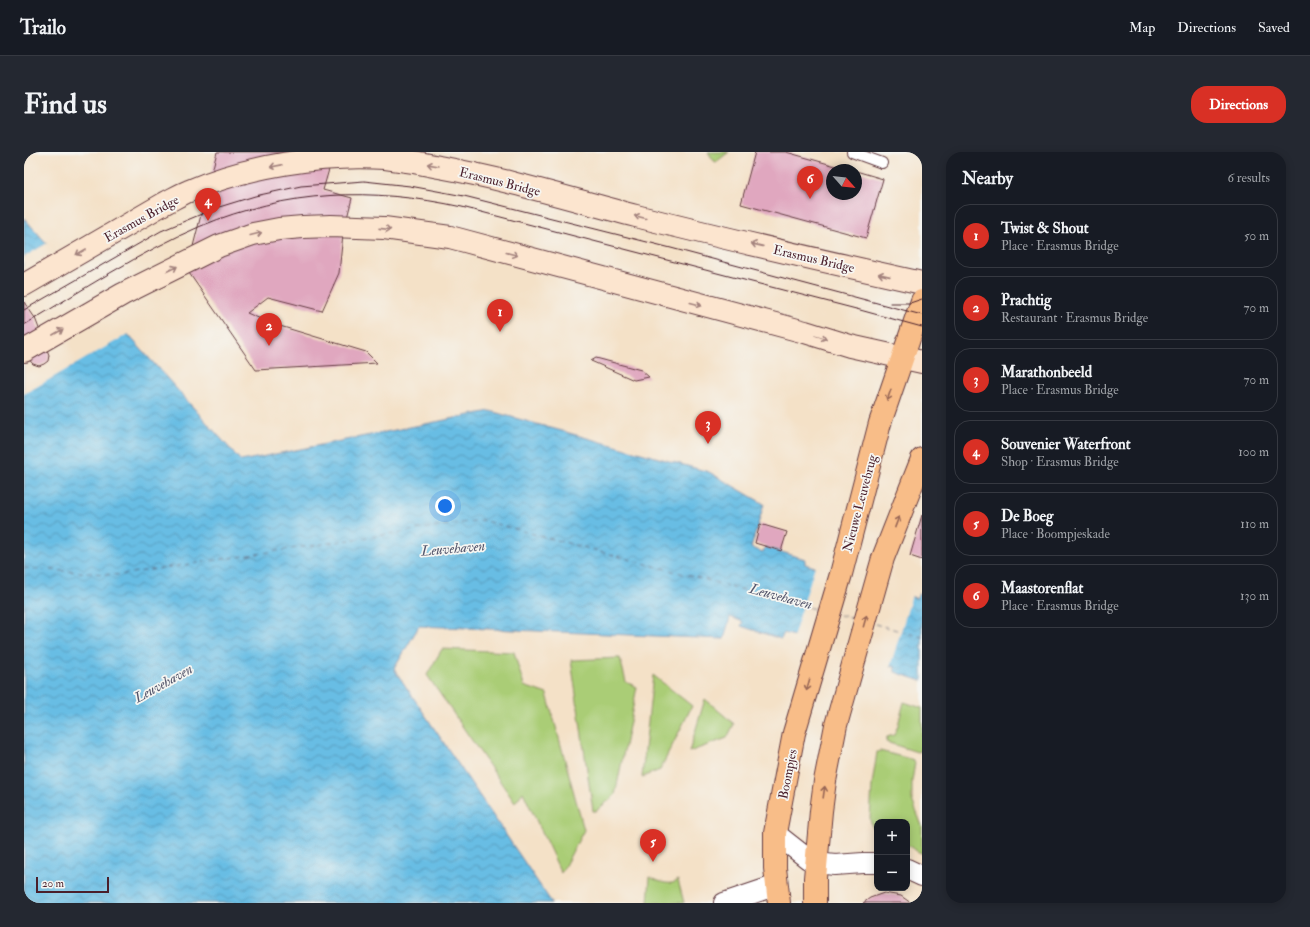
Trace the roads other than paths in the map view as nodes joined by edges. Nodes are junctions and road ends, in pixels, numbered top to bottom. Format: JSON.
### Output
{"nodes":[{"id":1,"x":852,"y":152,"type":"edge"},
{"id":2,"x":882,"y":163,"type":"dead end"},
{"id":3,"x":922,"y":284,"type":"edge"},
{"id":4,"x":24,"y":285,"type":"edge"},
{"id":5,"x":922,"y":301,"type":"edge"},
{"id":6,"x":24,"y":351,"type":"edge"},
{"id":7,"x":912,"y":360,"type":"edge"},
{"id":8,"x":922,"y":459,"type":"edge"},
{"id":9,"x":818,"y":647,"type":"joint"},
{"id":10,"x":776,"y":833,"type":"junction"},
{"id":11,"x":816,"y":863,"type":"junction"},
{"id":12,"x":874,"y":863,"type":"edge"},
{"id":13,"x":910,"y":870,"type":"edge"},
{"id":14,"x":922,"y":876,"type":"edge"},
{"id":15,"x":778,"y":894,"type":"edge"},
{"id":16,"x":724,"y":903,"type":"edge"},
{"id":17,"x":815,"y":903,"type":"edge"}],
"edges":[{"from":1,"to":2,"type":"lane"},
{"from":3,"to":4,"type":"main road","name":"Erasmus Bridge","one_way":true},
{"from":5,"to":7,"type":"main road","name":"Nieuwe Leuvebrug"},
{"from":6,"to":7,"type":"main road","one_way":true},
{"from":7,"to":9,"type":"main road","name":"Nieuwe Leuvebrug","one_way":true},
{"from":11,"to":8,"type":"main road","one_way":true},
{"from":9,"to":10,"type":"main road","name":"Boompjes","one_way":true},
{"from":10,"to":11,"type":"street"},
{"from":10,"to":15,"type":"main road","name":"Boompjes"},
{"from":11,"to":12,"type":"street"},
{"from":11,"to":17,"type":"main road"},
{"from":13,"to":14,"type":"street"},
{"from":15,"to":16,"type":"street"}]}
